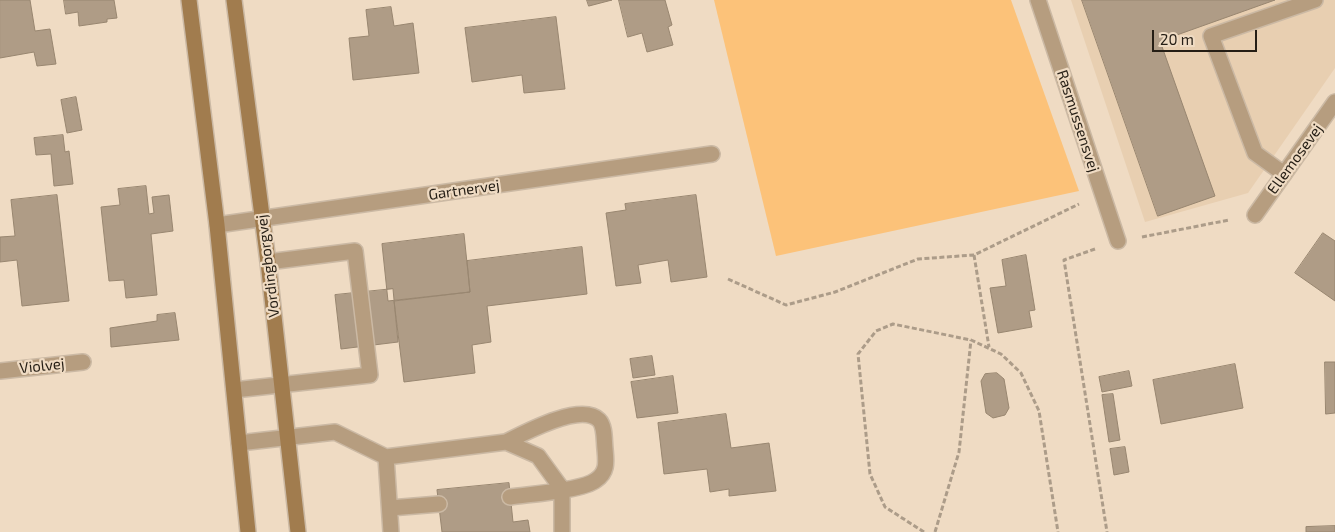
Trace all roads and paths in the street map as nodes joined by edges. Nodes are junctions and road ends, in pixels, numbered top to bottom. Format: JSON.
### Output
{"nodes":[{"id":1,"x":189,"y":0,"type":"edge"},
{"id":2,"x":234,"y":0,"type":"edge"},
{"id":3,"x":1038,"y":0,"type":"edge"},
{"id":4,"x":1316,"y":0,"type":"edge"},
{"id":5,"x":1335,"y":102,"type":"edge"},
{"id":6,"x":712,"y":154,"type":"dead end"},
{"id":7,"x":1284,"y":174,"type":"junction"},
{"id":8,"x":1102,"y":193,"type":"junction"},
{"id":9,"x":1255,"y":216,"type":"joint"},
{"id":10,"x":263,"y":219,"type":"junction"},
{"id":11,"x":217,"y":225,"type":"junction"},
{"id":12,"x":1118,"y":241,"type":"junction"},
{"id":13,"x":974,"y":255,"type":"junction"},
{"id":14,"x":268,"y":262,"type":"junction"},
{"id":15,"x":728,"y":279,"type":"dead end"},
{"id":16,"x":971,"y":340,"type":"junction"},
{"id":17,"x":989,"y":348,"type":"junction"},
{"id":18,"x":83,"y":362,"type":"dead end"},
{"id":19,"x":0,"y":371,"type":"edge"},
{"id":20,"x":282,"y":385,"type":"junction"},
{"id":21,"x":234,"y":390,"type":"junction"},
{"id":22,"x":288,"y":437,"type":"junction"},
{"id":23,"x":506,"y":442,"type":"junction"},
{"id":24,"x":239,"y":443,"type":"junction"},
{"id":25,"x":386,"y":458,"type":"junction"},
{"id":26,"x":562,"y":489,"type":"junction"},
{"id":27,"x":510,"y":497,"type":"dead end"},
{"id":28,"x":439,"y":504,"type":"dead end"},
{"id":29,"x":390,"y":508,"type":"junction"},
{"id":30,"x":248,"y":532,"type":"edge"},
{"id":31,"x":298,"y":532,"type":"edge"},
{"id":32,"x":391,"y":532,"type":"edge"},
{"id":33,"x":562,"y":532,"type":"edge"},
{"id":34,"x":924,"y":532,"type":"edge"},
{"id":35,"x":935,"y":532,"type":"edge"},
{"id":36,"x":1058,"y":532,"type":"edge"},
{"id":37,"x":1107,"y":532,"type":"edge"}],
"edges":[{"from":1,"to":11,"type":"main road"},
{"from":2,"to":10,"type":"main road","name":"Vordingborgvej"},
{"from":3,"to":8,"type":"street","name":"Rasmussensvej"},
{"from":4,"to":7,"type":"street"},
{"from":5,"to":7,"type":"street","name":"Ellemosevej"},
{"from":6,"to":10,"type":"street","name":"Gartnervej"},
{"from":7,"to":9,"type":"street","name":"Ellemosevej"},
{"from":8,"to":12,"type":"street","name":"Rasmussensvej"},
{"from":8,"to":13,"type":"path"},
{"from":9,"to":12,"type":"path"},
{"from":10,"to":11,"type":"street","name":"Gartnervej"},
{"from":10,"to":14,"type":"main road","name":"Vordingborgvej"},
{"from":11,"to":21,"type":"main road"},
{"from":12,"to":37,"type":"path"},
{"from":13,"to":15,"type":"path"},
{"from":13,"to":17,"type":"path"},
{"from":14,"to":20,"type":"main road","name":"Vordingborgvej"},
{"from":14,"to":20,"type":"street"},
{"from":16,"to":17,"type":"path"},
{"from":16,"to":34,"type":"path"},
{"from":16,"to":35,"type":"path"},
{"from":17,"to":36,"type":"path"},
{"from":18,"to":19,"type":"street","name":"Violvej"},
{"from":20,"to":21,"type":"street"},
{"from":20,"to":22,"type":"main road","name":"Vordingborgvej"},
{"from":21,"to":24,"type":"main road"},
{"from":22,"to":24,"type":"street"},
{"from":22,"to":25,"type":"street"},
{"from":22,"to":31,"type":"main road","name":"Vordingborgvej"},
{"from":23,"to":25,"type":"street"},
{"from":23,"to":26,"type":"street"},
{"from":23,"to":26,"type":"street"},
{"from":24,"to":30,"type":"main road"},
{"from":25,"to":29,"type":"street"},
{"from":26,"to":27,"type":"street"},
{"from":26,"to":33,"type":"street"},
{"from":28,"to":29,"type":"street"},
{"from":29,"to":32,"type":"street"}]}
